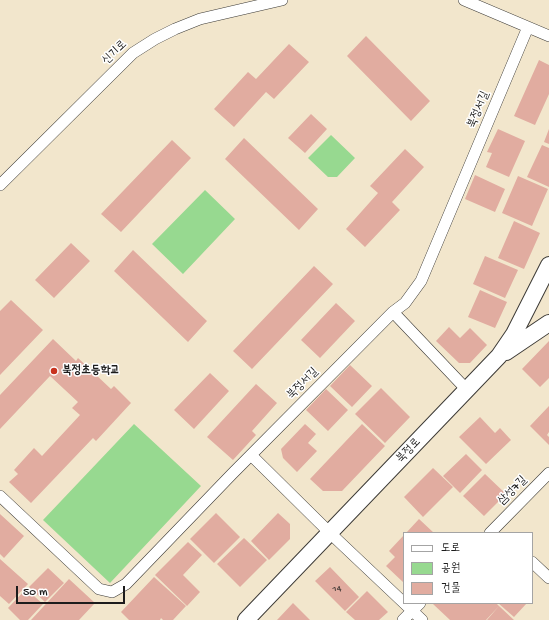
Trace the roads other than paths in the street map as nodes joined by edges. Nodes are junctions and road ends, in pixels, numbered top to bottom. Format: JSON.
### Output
{"nodes":[{"id":1,"x":282,"y":0,"type":"edge"},
{"id":2,"x":464,"y":0,"type":"edge"},
{"id":3,"x":528,"y":27,"type":"junction"},
{"id":4,"x":549,"y":36,"type":"edge"},
{"id":5,"x":0,"y":185,"type":"edge"},
{"id":6,"x":549,"y":265,"type":"edge"},
{"id":7,"x":393,"y":312,"type":"junction"},
{"id":8,"x":549,"y":322,"type":"edge"},
{"id":9,"x":499,"y":356,"type":"junction"},
{"id":10,"x":467,"y":390,"type":"junction"},
{"id":11,"x":252,"y":455,"type":"junction"},
{"id":12,"x":549,"y":473,"type":"edge"},
{"id":13,"x":0,"y":496,"type":"edge"},
{"id":14,"x":495,"y":531,"type":"edge"},
{"id":15,"x":330,"y":533,"type":"junction"},
{"id":16,"x":533,"y":563,"type":"edge"},
{"id":17,"x":549,"y":578,"type":"edge"},
{"id":18,"x":403,"y":602,"type":"edge"},
{"id":19,"x":416,"y":607,"type":"edge"},
{"id":20,"x":246,"y":620,"type":"edge"},
{"id":21,"x":404,"y":620,"type":"edge"},
{"id":22,"x":422,"y":620,"type":"edge"}],
"edges":[{"from":1,"to":5,"type":"street","name":"신기로"},
{"from":2,"to":3,"type":"street"},
{"from":3,"to":4,"type":"street"},
{"from":3,"to":7,"type":"street","name":"북정서길"},
{"from":6,"to":9,"type":"street","name":"북정로"},
{"from":7,"to":10,"type":"street"},
{"from":7,"to":11,"type":"street","name":"북정서길"},
{"from":8,"to":9,"type":"street"},
{"from":9,"to":10,"type":"street","name":"북정로"},
{"from":10,"to":15,"type":"street","name":"북정로"},
{"from":11,"to":13,"type":"street","name":"북정서길"},
{"from":11,"to":15,"type":"street"},
{"from":12,"to":14,"type":"street","name":"삼성7길"},
{"from":15,"to":18,"type":"street"},
{"from":15,"to":20,"type":"street","name":"북정로"},
{"from":16,"to":17,"type":"street"},
{"from":19,"to":21,"type":"street"},
{"from":19,"to":22,"type":"street"}]}
